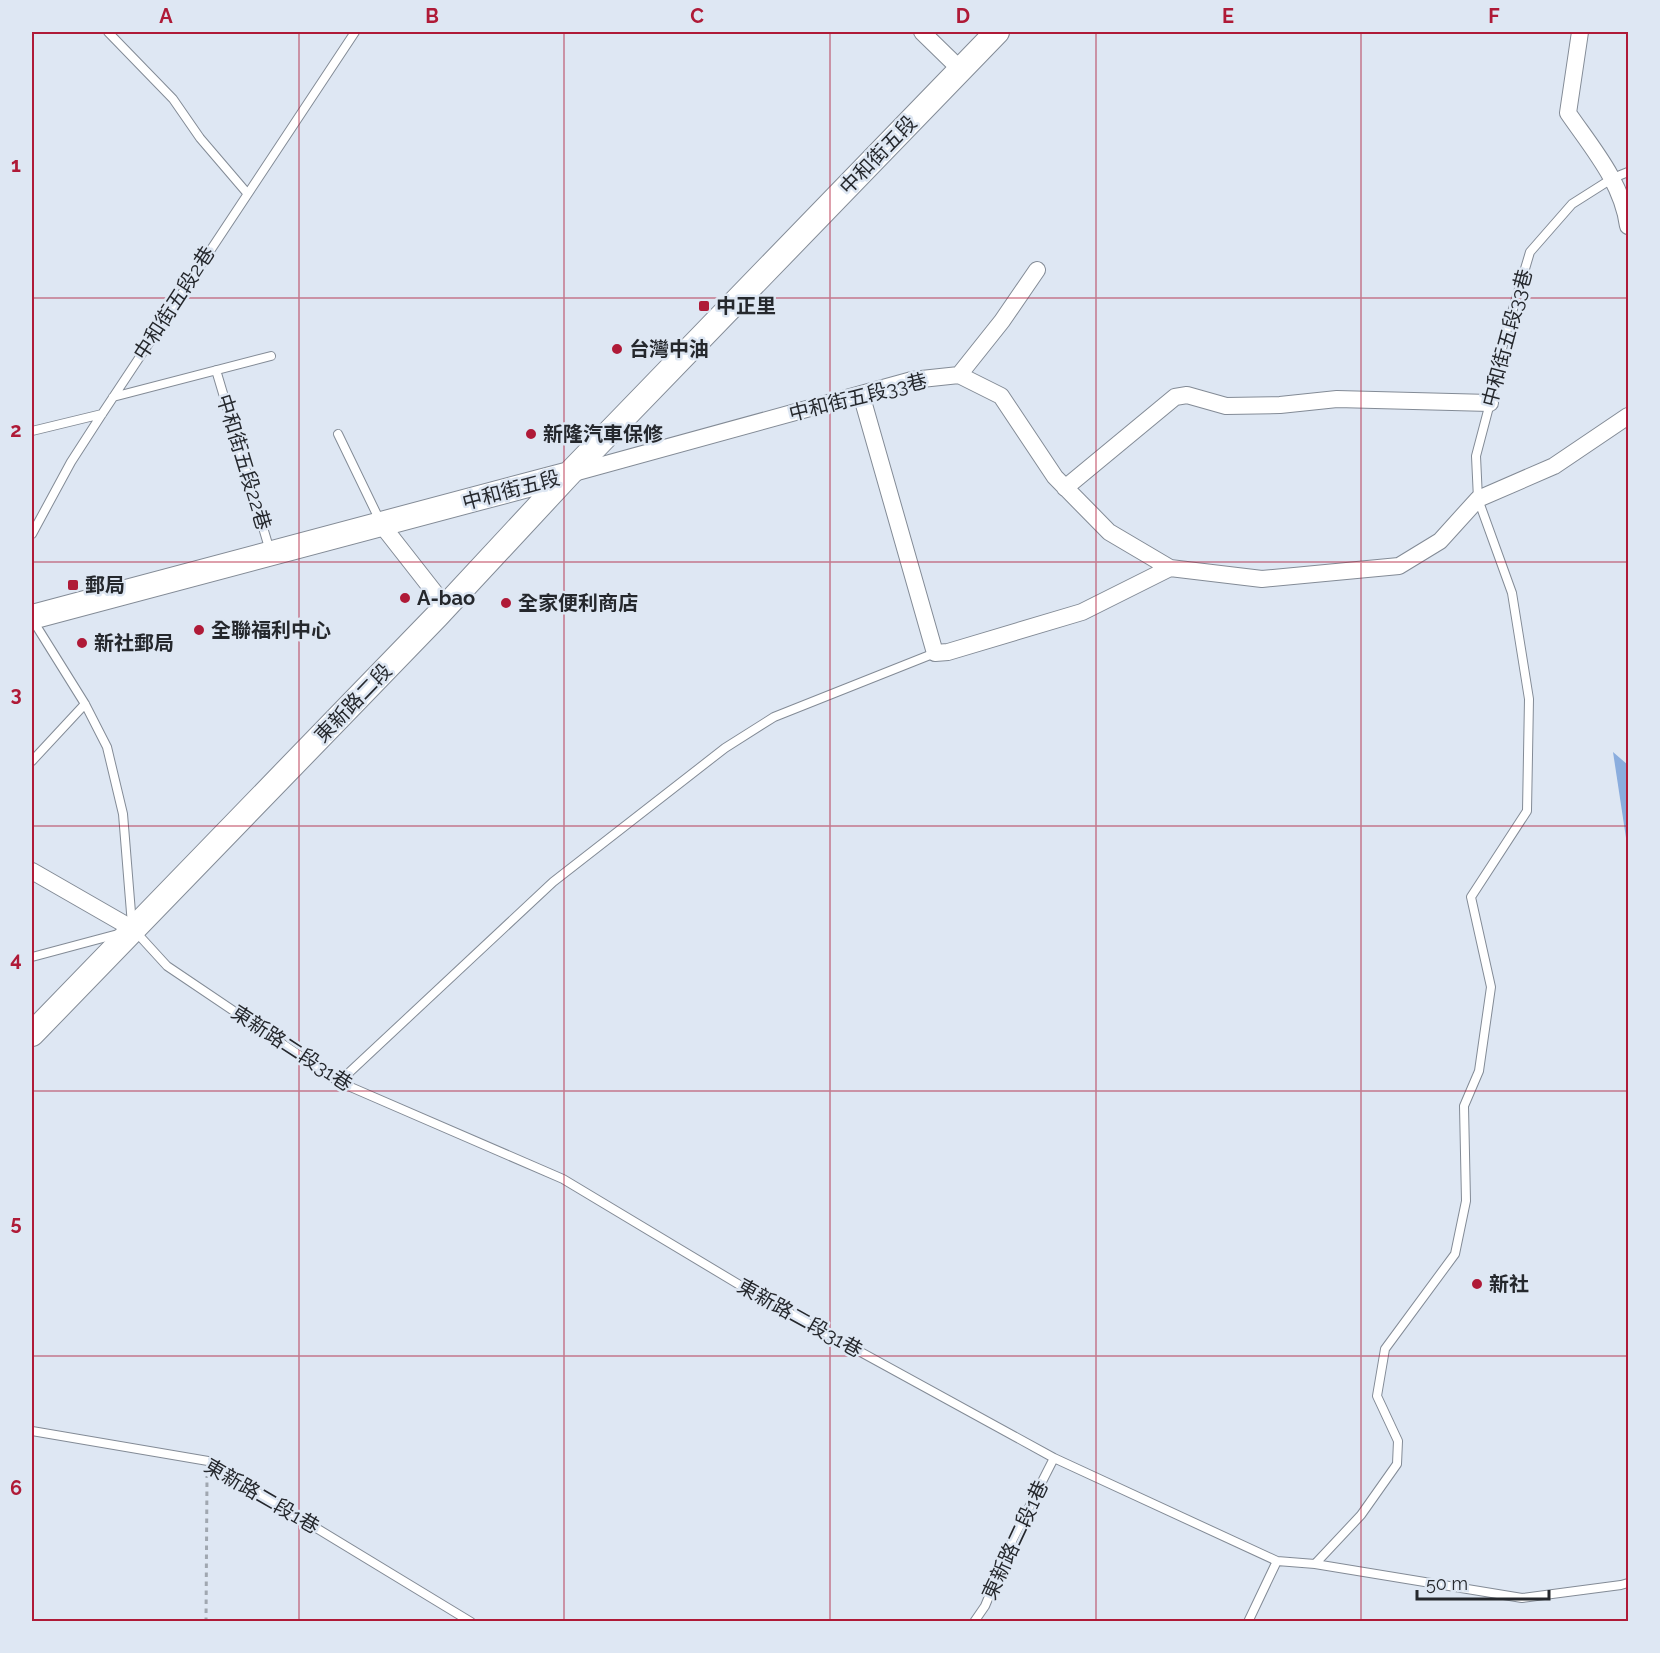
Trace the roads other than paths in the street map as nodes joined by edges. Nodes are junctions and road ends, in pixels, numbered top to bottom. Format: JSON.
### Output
{"nodes":[{"id":1,"x":108,"y":32,"type":"edge"},
{"id":2,"x":355,"y":32,"type":"edge"},
{"id":3,"x":922,"y":32,"type":"edge"},
{"id":4,"x":997,"y":32,"type":"edge"},
{"id":5,"x":1580,"y":32,"type":"edge"},
{"id":6,"x":961,"y":70,"type":"junction"},
{"id":7,"x":1621,"y":175,"type":"edge"},
{"id":8,"x":247,"y":193,"type":"junction"},
{"id":9,"x":1629,"y":226,"type":"edge"},
{"id":10,"x":1037,"y":270,"type":"dead end"},
{"id":11,"x":271,"y":356,"type":"dead end"},
{"id":12,"x":216,"y":370,"type":"junction"},
{"id":13,"x":959,"y":375,"type":"junction"},
{"id":14,"x":861,"y":394,"type":"junction"},
{"id":15,"x":113,"y":396,"type":"junction"},
{"id":16,"x":1490,"y":403,"type":"junction"},
{"id":17,"x":102,"y":414,"type":"junction"},
{"id":18,"x":1629,"y":416,"type":"edge"},
{"id":19,"x":32,"y":431,"type":"edge"},
{"id":20,"x":338,"y":434,"type":"dead end"},
{"id":21,"x":569,"y":474,"type":"junction"},
{"id":22,"x":1065,"y":488,"type":"junction"},
{"id":23,"x":1478,"y":498,"type":"junction"},
{"id":24,"x":381,"y":524,"type":"junction"},
{"id":25,"x":32,"y":534,"type":"edge"},
{"id":26,"x":271,"y":553,"type":"junction"},
{"id":27,"x":1170,"y":568,"type":"junction"},
{"id":28,"x":446,"y":607,"type":"junction"},
{"id":29,"x":32,"y":617,"type":"edge"},
{"id":30,"x":935,"y":653,"type":"junction"},
{"id":31,"x":85,"y":704,"type":"junction"},
{"id":32,"x":32,"y":761,"type":"edge"},
{"id":33,"x":32,"y":871,"type":"edge"},
{"id":34,"x":132,"y":929,"type":"junction"},
{"id":35,"x":32,"y":957,"type":"edge"},
{"id":36,"x":32,"y":1034,"type":"edge"},
{"id":37,"x":339,"y":1082,"type":"junction"},
{"id":38,"x":32,"y":1431,"type":"edge"},
{"id":39,"x":1054,"y":1458,"type":"junction"},
{"id":40,"x":1277,"y":1561,"type":"junction"},
{"id":41,"x":1315,"y":1564,"type":"junction"},
{"id":42,"x":1629,"y":1583,"type":"edge"},
{"id":43,"x":471,"y":1622,"type":"edge"},
{"id":44,"x":974,"y":1622,"type":"edge"},
{"id":45,"x":1248,"y":1622,"type":"edge"}],
"edges":[{"from":1,"to":8,"type":"lane"},
{"from":2,"to":8,"type":"lane","name":"中和街五段2巷"},
{"from":3,"to":6,"type":"street"},
{"from":4,"to":6,"type":"main road","name":"中和街五段"},
{"from":5,"to":7,"type":"street"},
{"from":6,"to":21,"type":"main road","name":"中和街五段"},
{"from":7,"to":9,"type":"street"},
{"from":7,"to":16,"type":"lane","name":"中和街五段33巷"},
{"from":8,"to":15,"type":"lane","name":"中和街五段2巷"},
{"from":10,"to":13,"type":"street"},
{"from":11,"to":12,"type":"lane","name":"中和街五段22巷"},
{"from":12,"to":15,"type":"lane","name":"中和街五段22巷"},
{"from":12,"to":26,"type":"lane","name":"中和街五段22巷"},
{"from":13,"to":14,"type":"street","name":"中和街五段33巷"},
{"from":13,"to":22,"type":"street"},
{"from":14,"to":21,"type":"street","name":"中和街五段33巷"},
{"from":14,"to":30,"type":"street"},
{"from":15,"to":17,"type":"lane","name":"中和街五段2巷"},
{"from":16,"to":22,"type":"street"},
{"from":16,"to":23,"type":"lane","name":"中和街五段33巷"},
{"from":17,"to":19,"type":"lane"},
{"from":17,"to":25,"type":"lane","name":"中和街五段2巷"},
{"from":18,"to":23,"type":"street"},
{"from":20,"to":24,"type":"lane"},
{"from":21,"to":24,"type":"main road","name":"中和街五段"},
{"from":21,"to":28,"type":"main road","name":"東新路二段"},
{"from":22,"to":27,"type":"street"},
{"from":23,"to":27,"type":"street"},
{"from":23,"to":41,"type":"lane","name":"中和街五段33巷"},
{"from":24,"to":26,"type":"main road","name":"中和街五段"},
{"from":24,"to":28,"type":"street"},
{"from":26,"to":29,"type":"main road","name":"中和街五段"},
{"from":27,"to":30,"type":"street"},
{"from":28,"to":34,"type":"main road","name":"東新路二段"},
{"from":29,"to":31,"type":"lane"},
{"from":30,"to":37,"type":"lane"},
{"from":31,"to":32,"type":"lane"},
{"from":31,"to":34,"type":"lane"},
{"from":33,"to":34,"type":"street"},
{"from":34,"to":35,"type":"lane"},
{"from":34,"to":36,"type":"main road","name":"東新路二段"},
{"from":34,"to":37,"type":"lane","name":"東新路二段31巷"},
{"from":37,"to":39,"type":"lane","name":"東新路二段31巷"},
{"from":38,"to":43,"type":"lane","name":"東新路二段1巷"},
{"from":39,"to":40,"type":"lane","name":"東新路二段31巷"},
{"from":39,"to":44,"type":"lane","name":"東新路二段1巷"},
{"from":40,"to":41,"type":"lane","name":"東新路二段31巷"},
{"from":40,"to":45,"type":"lane"},
{"from":41,"to":42,"type":"lane","name":"東新路二段31巷"}]}
